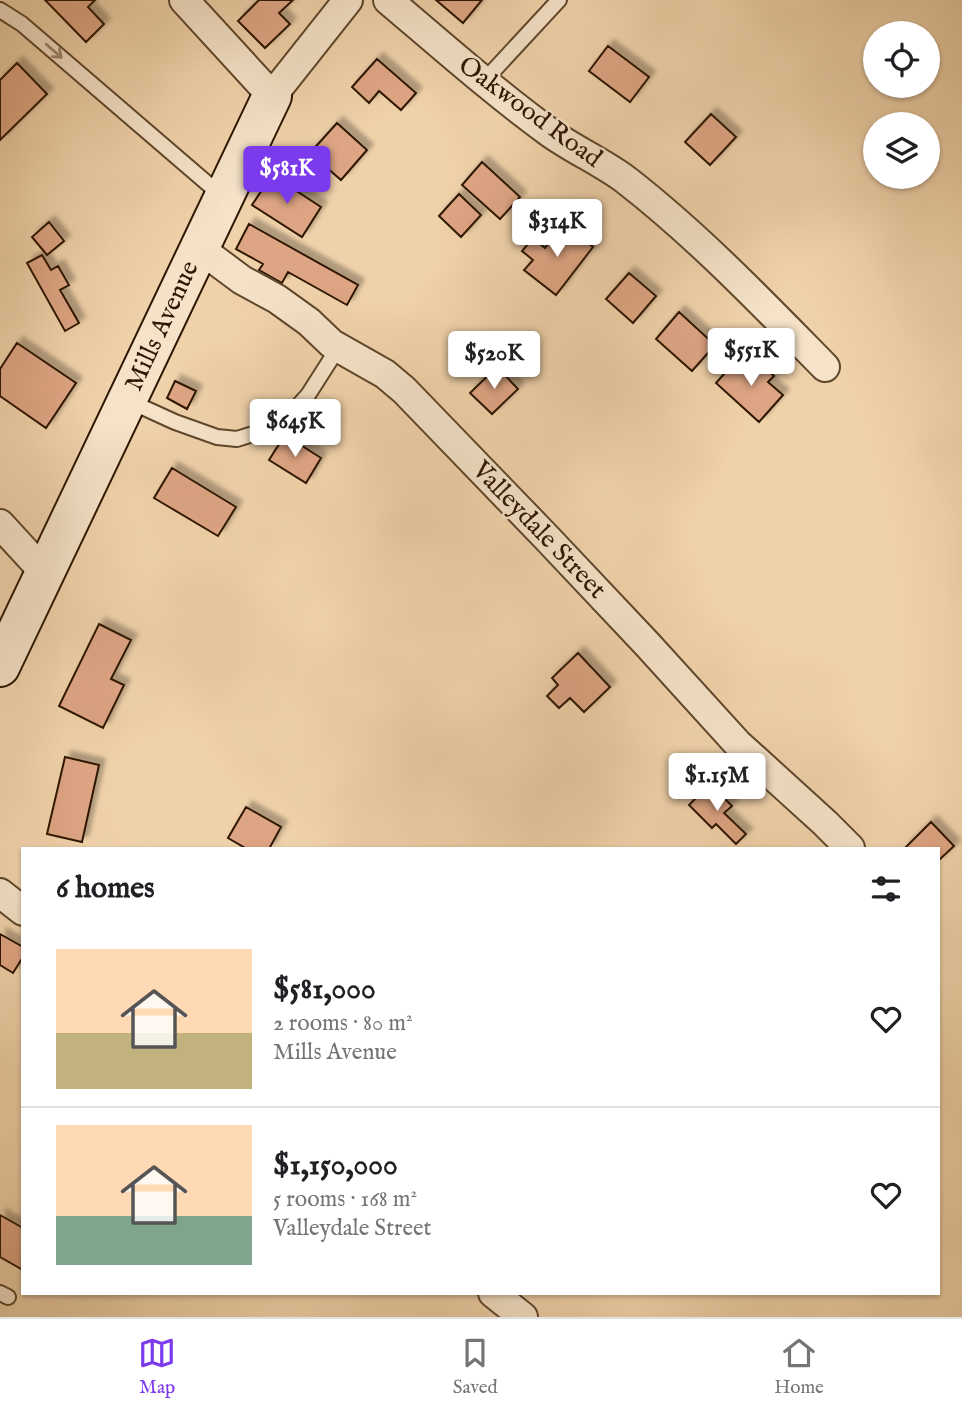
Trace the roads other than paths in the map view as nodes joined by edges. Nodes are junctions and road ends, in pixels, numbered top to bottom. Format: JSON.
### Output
{"nodes":[{"id":1,"x":184,"y":0,"type":"edge"},
{"id":2,"x":348,"y":0,"type":"edge"},
{"id":3,"x":388,"y":0,"type":"edge"},
{"id":4,"x":559,"y":0,"type":"edge"},
{"id":5,"x":0,"y":10,"type":"edge"},
{"id":6,"x":483,"y":82,"type":"junction"},
{"id":7,"x":272,"y":96,"type":"junction"},
{"id":8,"x":223,"y":197,"type":"junction"},
{"id":9,"x":199,"y":248,"type":"junction"},
{"id":10,"x":338,"y":348,"type":"junction"},
{"id":11,"x":825,"y":367,"type":"dead end"},
{"id":12,"x":127,"y":400,"type":"junction"},
{"id":13,"x":0,"y":524,"type":"edge"},
{"id":14,"x":45,"y":573,"type":"junction"},
{"id":15,"x":0,"y":667,"type":"edge"},
{"id":16,"x":849,"y":847,"type":"edge"},
{"id":17,"x":0,"y":893,"type":"edge"},
{"id":18,"x":21,"y":909,"type":"edge"},
{"id":19,"x":496,"y":1295,"type":"edge"},
{"id":20,"x":523,"y":1317,"type":"edge"}],
"edges":[{"from":1,"to":7,"type":"street"},
{"from":2,"to":7,"type":"street","name":"Mills Avenue"},
{"from":3,"to":6,"type":"street","name":"Oakwood Road"},
{"from":4,"to":6,"type":"lane"},
{"from":5,"to":8,"type":"lane","one_way":true},
{"from":6,"to":11,"type":"street","name":"Oakwood Road"},
{"from":7,"to":8,"type":"street","name":"Mills Avenue"},
{"from":8,"to":9,"type":"street","name":"Mills Avenue"},
{"from":9,"to":10,"type":"street","name":"Valleydale Street"},
{"from":9,"to":12,"type":"street","name":"Mills Avenue"},
{"from":10,"to":12,"type":"lane"},
{"from":10,"to":16,"type":"street","name":"Valleydale Street"},
{"from":12,"to":14,"type":"street","name":"Mills Avenue"},
{"from":13,"to":14,"type":"street"},
{"from":14,"to":15,"type":"street","name":"Mills Avenue"},
{"from":17,"to":18,"type":"street"},
{"from":19,"to":20,"type":"street"}]}
